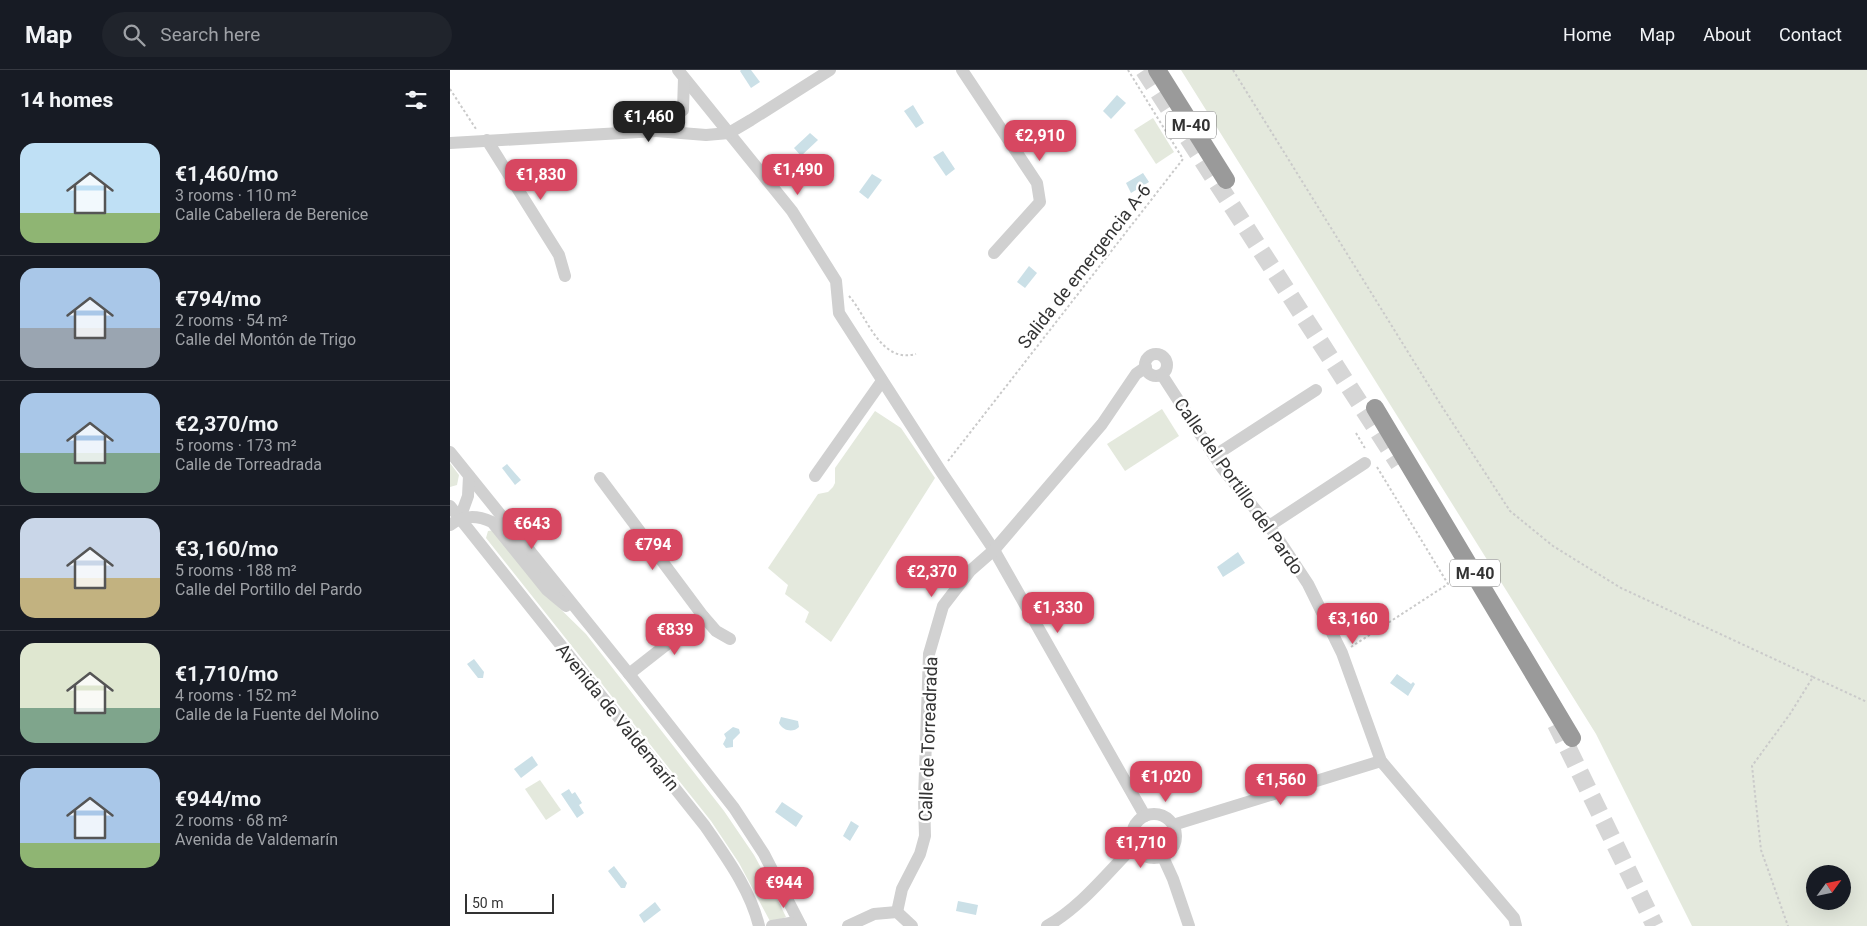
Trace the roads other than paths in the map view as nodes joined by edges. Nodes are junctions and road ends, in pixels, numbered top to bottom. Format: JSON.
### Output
{"nodes":[{"id":1,"x":830,"y":70,"type":"edge"},
{"id":2,"x":962,"y":70,"type":"edge"},
{"id":3,"x":1157,"y":70,"type":"edge"},
{"id":4,"x":681,"y":74,"type":"edge"},
{"id":5,"x":656,"y":131,"type":"junction"},
{"id":6,"x":729,"y":133,"type":"junction"},
{"id":7,"x":485,"y":140,"type":"junction"},
{"id":8,"x":450,"y":143,"type":"edge"},
{"id":9,"x":1226,"y":180,"type":"dead end"},
{"id":10,"x":994,"y":253,"type":"dead end"},
{"id":11,"x":565,"y":276,"type":"dead end"},
{"id":12,"x":1146,"y":367,"type":"junction"},
{"id":13,"x":1162,"y":375,"type":"junction"},
{"id":14,"x":882,"y":381,"type":"junction"},
{"id":15,"x":1316,"y":390,"type":"dead end"},
{"id":16,"x":1375,"y":408,"type":"dead end"},
{"id":17,"x":450,"y":452,"type":"edge"},
{"id":18,"x":1214,"y":456,"type":"junction"},
{"id":19,"x":1371,"y":465,"type":"road end"},
{"id":20,"x":469,"y":476,"type":"junction"},
{"id":21,"x":815,"y":476,"type":"dead end"},
{"id":22,"x":600,"y":478,"type":"dead end"},
{"id":23,"x":450,"y":506,"type":"edge"},
{"id":24,"x":455,"y":522,"type":"edge"},
{"id":25,"x":1269,"y":526,"type":"junction"},
{"id":26,"x":994,"y":550,"type":"junction"},
{"id":27,"x":703,"y":616,"type":"junction"},
{"id":28,"x":590,"y":625,"type":"junction"},
{"id":29,"x":730,"y":639,"type":"dead end"},
{"id":30,"x":629,"y":674,"type":"junction"},
{"id":31,"x":1572,"y":738,"type":"dead end"},
{"id":32,"x":1381,"y":761,"type":"junction"},
{"id":33,"x":1145,"y":816,"type":"junction"},
{"id":34,"x":1173,"y":825,"type":"junction"},
{"id":35,"x":1135,"y":846,"type":"junction"},
{"id":36,"x":1163,"y":856,"type":"junction"},
{"id":37,"x":897,"y":912,"type":"junction"},
{"id":38,"x":760,"y":926,"type":"edge"},
{"id":39,"x":772,"y":926,"type":"edge"},
{"id":40,"x":801,"y":926,"type":"edge"},
{"id":41,"x":848,"y":926,"type":"edge"},
{"id":42,"x":912,"y":926,"type":"edge"},
{"id":43,"x":1047,"y":926,"type":"edge"},
{"id":44,"x":1188,"y":926,"type":"edge"},
{"id":45,"x":1516,"y":926,"type":"edge"}],
"edges":[{"from":1,"to":6,"type":"street"},
{"from":2,"to":10,"type":"street"},
{"from":3,"to":9,"type":"highway","number":"M-40"},
{"from":4,"to":5,"type":"street"},
{"from":4,"to":6,"type":"street"},
{"from":5,"to":6,"type":"street"},
{"from":5,"to":7,"type":"street"},
{"from":6,"to":14,"type":"street"},
{"from":7,"to":8,"type":"street"},
{"from":7,"to":11,"type":"street"},
{"from":12,"to":13,"type":"street"},
{"from":12,"to":13,"type":"street"},
{"from":12,"to":26,"type":"street","name":"Calle de Torreadrada"},
{"from":13,"to":18,"type":"street","name":"Calle del Portillo del Pardo"},
{"from":14,"to":21,"type":"street"},
{"from":14,"to":26,"type":"street"},
{"from":15,"to":18,"type":"street"},
{"from":16,"to":31,"type":"highway","number":"M-40"},
{"from":17,"to":20,"type":"street","name":"Avenida de Valdemarín"},
{"from":18,"to":25,"type":"street","name":"Calle del Portillo del Pardo"},
{"from":19,"to":25,"type":"street"},
{"from":20,"to":24,"type":"street"},
{"from":20,"to":28,"type":"street","name":"Avenida de Valdemarín"},
{"from":22,"to":27,"type":"street"},
{"from":23,"to":24,"type":"street","name":"Avenida de Valdemarín"},
{"from":24,"to":28,"type":"street","name":"Avenida de Valdemarín"},
{"from":24,"to":38,"type":"street","name":"Avenida de Valdemarín"},
{"from":25,"to":32,"type":"street","name":"Calle del Portillo del Pardo"},
{"from":26,"to":33,"type":"street"},
{"from":26,"to":37,"type":"street","name":"Calle de Torreadrada"},
{"from":27,"to":29,"type":"street"},
{"from":27,"to":30,"type":"street"},
{"from":28,"to":30,"type":"street","name":"Avenida de Valdemarín"},
{"from":30,"to":40,"type":"street","name":"Avenida de Valdemarín"},
{"from":32,"to":34,"type":"street"},
{"from":32,"to":45,"type":"street","name":"Calle del Portillo del Pardo"},
{"from":33,"to":34,"type":"street"},
{"from":33,"to":35,"type":"street"},
{"from":34,"to":36,"type":"street"},
{"from":35,"to":36,"type":"street"},
{"from":35,"to":43,"type":"street"},
{"from":36,"to":44,"type":"street"},
{"from":37,"to":41,"type":"street"},
{"from":37,"to":42,"type":"street"},
{"from":39,"to":40,"type":"street"}]}
